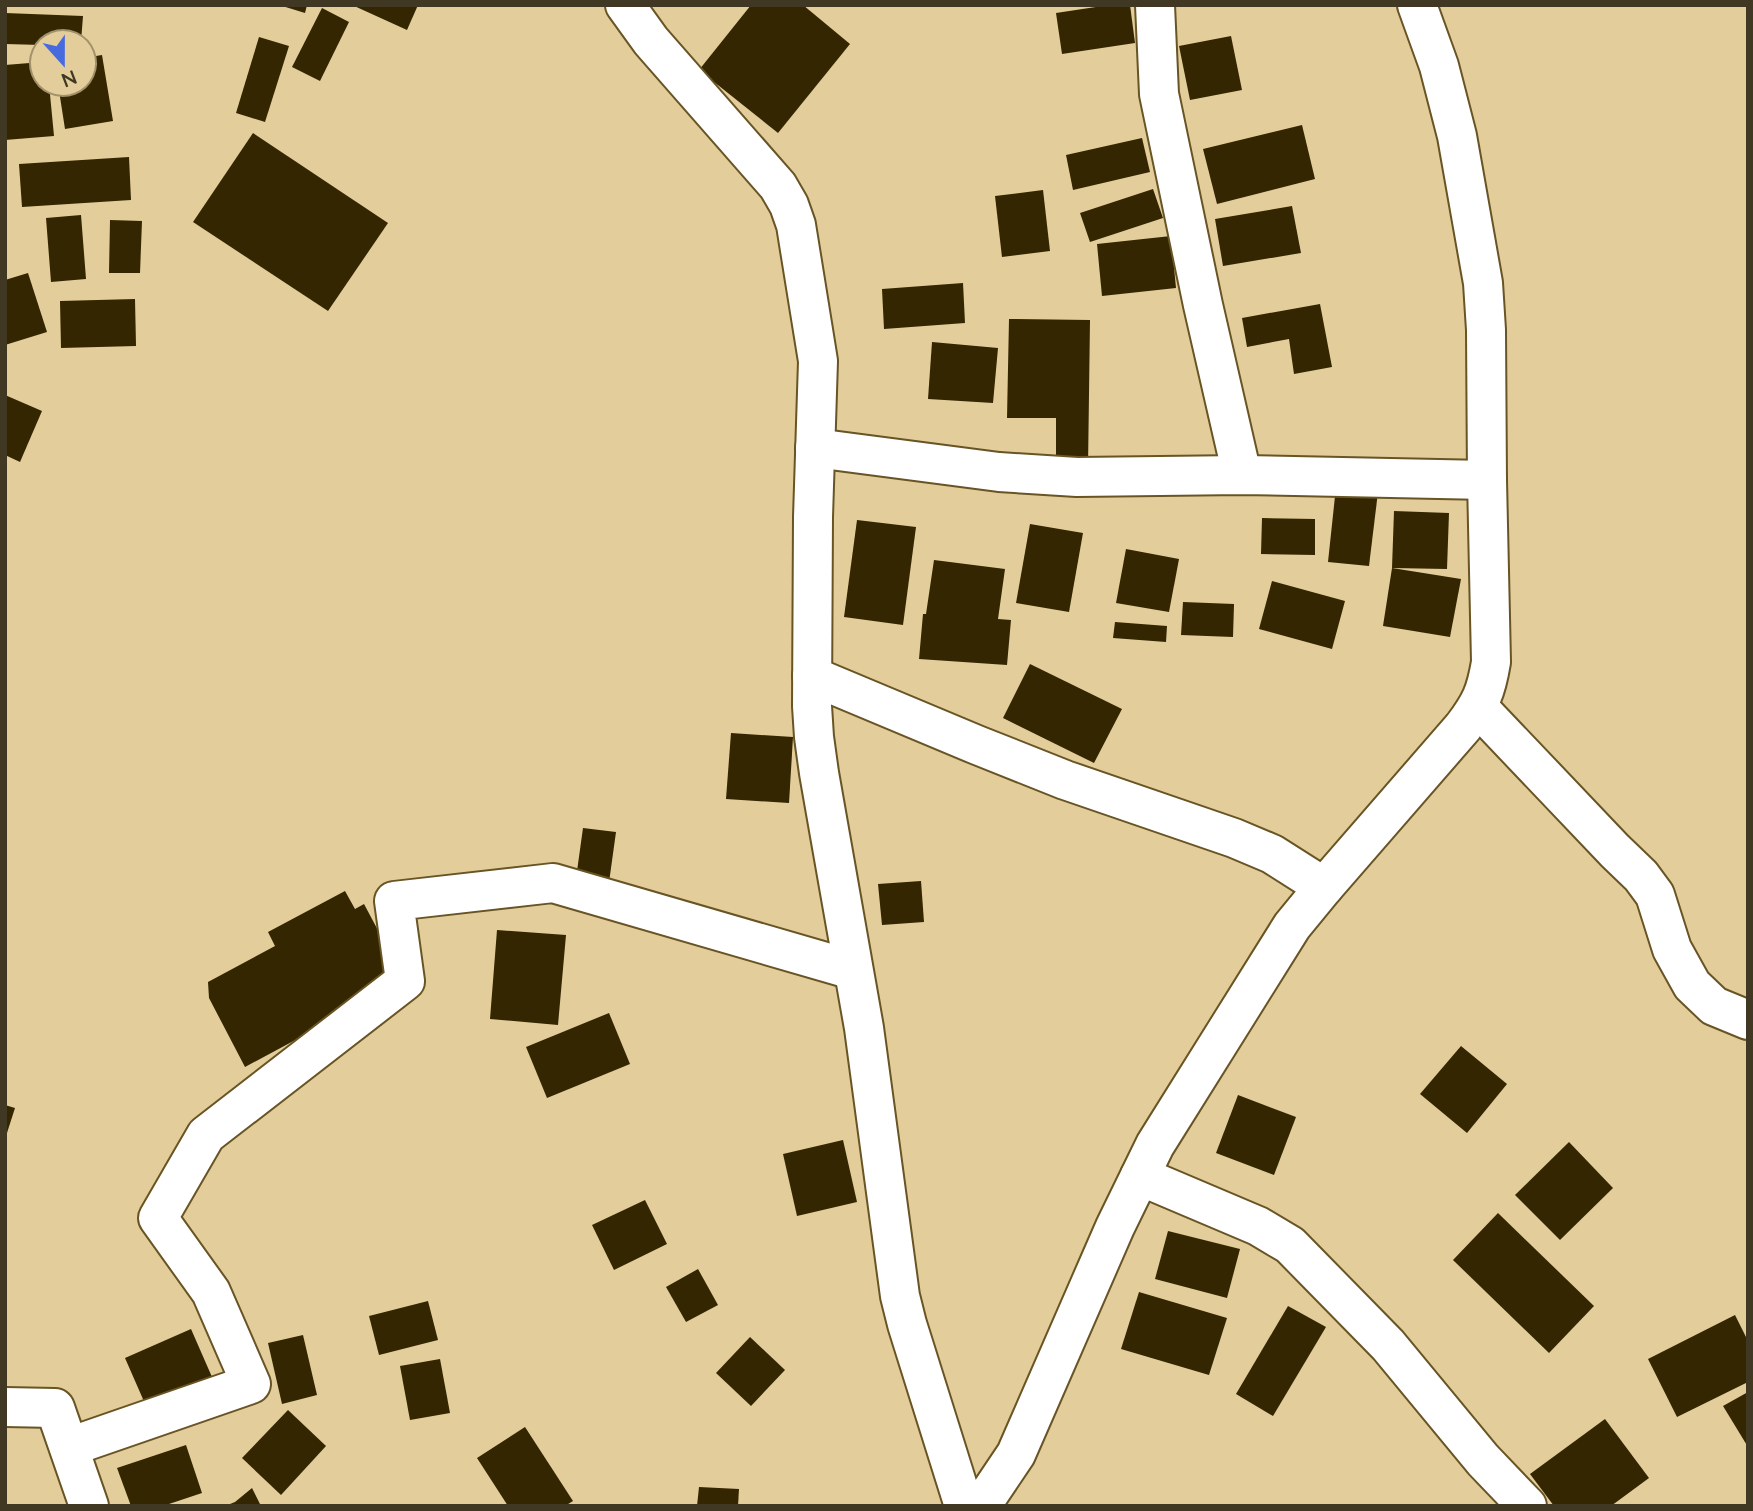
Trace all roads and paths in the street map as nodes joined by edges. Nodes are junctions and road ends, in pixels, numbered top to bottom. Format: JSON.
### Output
{"nodes":[{"id":1,"x":625,"y":5,"type":"edge"},
{"id":2,"x":1156,"y":5,"type":"edge"},
{"id":3,"x":1417,"y":5,"type":"edge"},
{"id":4,"x":815,"y":448,"type":"junction"},
{"id":5,"x":1242,"y":475,"type":"junction"},
{"id":6,"x":1487,"y":480,"type":"junction"},
{"id":7,"x":812,"y":676,"type":"junction"},
{"id":8,"x":1478,"y":707,"type":"junction"},
{"id":9,"x":1324,"y":887,"type":"junction"},
{"id":10,"x":853,"y":970,"type":"junction"},
{"id":11,"x":1748,"y":1020,"type":"edge"},
{"id":12,"x":1140,"y":1176,"type":"junction"},
{"id":13,"x":5,"y":1407,"type":"edge"},
{"id":14,"x":69,"y":1447,"type":"junction"},
{"id":15,"x":89,"y":1506,"type":"edge"},
{"id":16,"x":964,"y":1506,"type":"edge"},
{"id":17,"x":981,"y":1506,"type":"edge"},
{"id":18,"x":1527,"y":1506,"type":"edge"}],
"edges":[{"from":1,"to":4,"type":"street"},
{"from":2,"to":5,"type":"street"},
{"from":3,"to":6,"type":"street"},
{"from":4,"to":5,"type":"street"},
{"from":4,"to":7,"type":"street"},
{"from":5,"to":6,"type":"street"},
{"from":6,"to":8,"type":"street"},
{"from":7,"to":9,"type":"street"},
{"from":7,"to":10,"type":"street"},
{"from":8,"to":9,"type":"street"},
{"from":8,"to":11,"type":"street"},
{"from":9,"to":12,"type":"street"},
{"from":10,"to":14,"type":"street"},
{"from":10,"to":16,"type":"street"},
{"from":12,"to":17,"type":"street"},
{"from":12,"to":18,"type":"street"},
{"from":13,"to":14,"type":"street"},
{"from":14,"to":15,"type":"street"}]}
